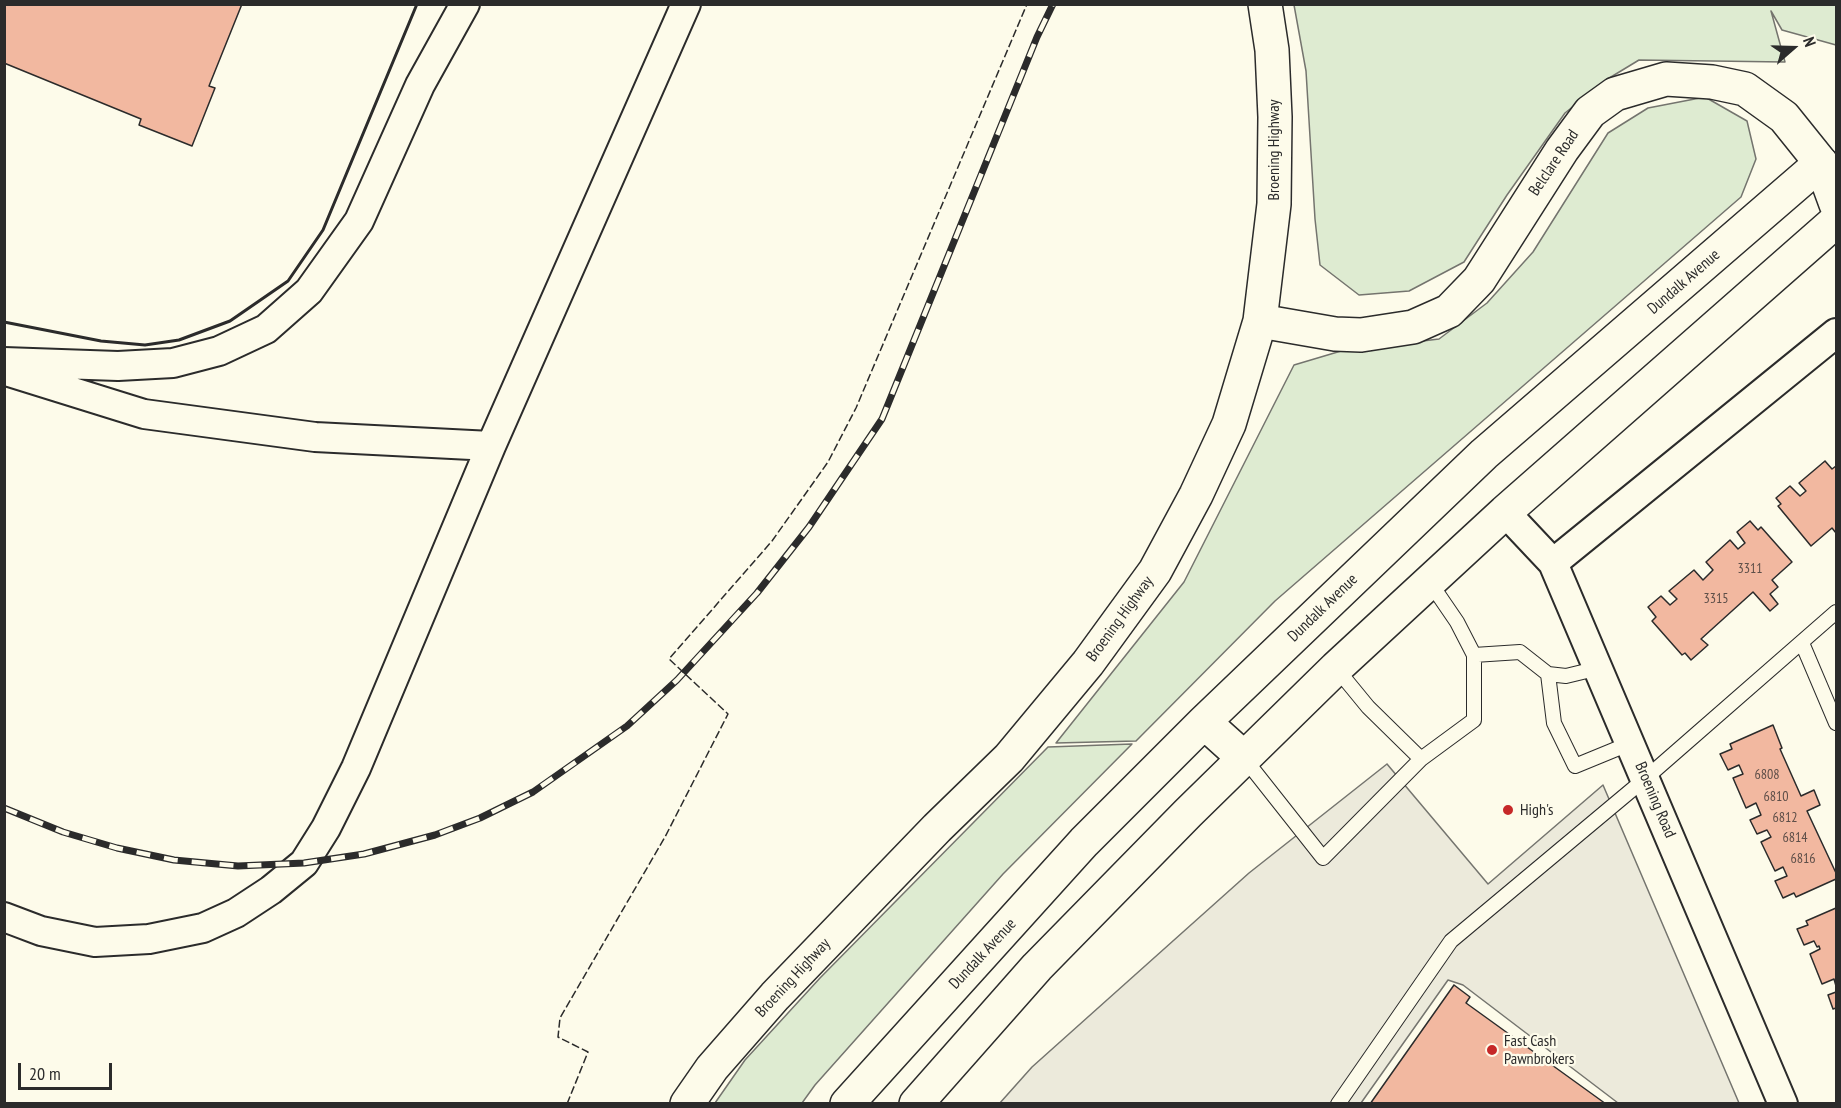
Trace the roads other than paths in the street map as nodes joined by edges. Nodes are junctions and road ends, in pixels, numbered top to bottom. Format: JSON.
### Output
{"nodes":[{"id":1,"x":465,"y":4,"type":"edge"},
{"id":2,"x":686,"y":4,"type":"edge"},
{"id":3,"x":1265,"y":4,"type":"edge"},
{"id":4,"x":1829,"y":156,"type":"edge"},
{"id":5,"x":1836,"y":204,"type":"edge"},
{"id":6,"x":1836,"y":221,"type":"edge"},
{"id":7,"x":1260,"y":321,"type":"junction"},
{"id":8,"x":1836,"y":333,"type":"edge"},
{"id":9,"x":4,"y":362,"type":"edge"},
{"id":10,"x":4,"y":370,"type":"edge"},
{"id":11,"x":491,"y":446,"type":"junction"},
{"id":12,"x":1505,"y":512,"type":"junction"},
{"id":13,"x":1553,"y":563,"type":"junction"},
{"id":14,"x":1430,"y":581,"type":"junction"},
{"id":15,"x":1836,"y":612,"type":"edge"},
{"id":16,"x":1802,"y":643,"type":"junction"},
{"id":17,"x":1474,"y":656,"type":"junction"},
{"id":18,"x":1336,"y":668,"type":"junction"},
{"id":19,"x":1599,"y":668,"type":"junction"},
{"id":20,"x":1548,"y":674,"type":"junction"},
{"id":21,"x":1204,"y":722,"type":"junction"},
{"id":22,"x":1836,"y":723,"type":"edge"},
{"id":23,"x":1631,"y":743,"type":"junction"},
{"id":24,"x":1244,"y":758,"type":"junction"},
{"id":25,"x":1421,"y":759,"type":"junction"},
{"id":26,"x":1646,"y":778,"type":"junction"},
{"id":27,"x":4,"y":917,"type":"edge"},
{"id":28,"x":687,"y":1104,"type":"edge"},
{"id":29,"x":847,"y":1104,"type":"edge"},
{"id":30,"x":916,"y":1104,"type":"edge"},
{"id":31,"x":1338,"y":1104,"type":"edge"},
{"id":32,"x":1783,"y":1104,"type":"edge"}],
"edges":[{"from":1,"to":9,"type":"street"},
{"from":2,"to":11,"type":"street"},
{"from":3,"to":7,"type":"main road","name":"Broening Highway"},
{"from":4,"to":5,"type":"main road","name":"Belclare Road"},
{"from":4,"to":7,"type":"main road","name":"Belclare Road"},
{"from":4,"to":21,"type":"main road","name":"Dundalk Avenue"},
{"from":6,"to":12,"type":"main road"},
{"from":7,"to":28,"type":"main road","name":"Broening Highway"},
{"from":8,"to":13,"type":"street"},
{"from":10,"to":11,"type":"street"},
{"from":11,"to":27,"type":"street"},
{"from":12,"to":13,"type":"street","name":"Broening Road"},
{"from":12,"to":14,"type":"main road"},
{"from":13,"to":19,"type":"street","name":"Broening Road"},
{"from":14,"to":17,"type":"lane"},
{"from":14,"to":18,"type":"main road"},
{"from":15,"to":16,"type":"lane"},
{"from":16,"to":22,"type":"lane"},
{"from":16,"to":26,"type":"lane"},
{"from":17,"to":20,"type":"lane"},
{"from":17,"to":25,"type":"lane"},
{"from":18,"to":24,"type":"main road"},
{"from":18,"to":25,"type":"lane"},
{"from":19,"to":20,"type":"lane"},
{"from":19,"to":23,"type":"street","name":"Broening Road"},
{"from":20,"to":23,"type":"lane"},
{"from":21,"to":24,"type":"main road"},
{"from":21,"to":29,"type":"main road","name":"Dundalk Avenue"},
{"from":23,"to":26,"type":"street","name":"Broening Road"},
{"from":24,"to":25,"type":"lane"},
{"from":24,"to":30,"type":"main road"},
{"from":26,"to":31,"type":"lane"},
{"from":26,"to":32,"type":"street","name":"Broening Road"}]}
